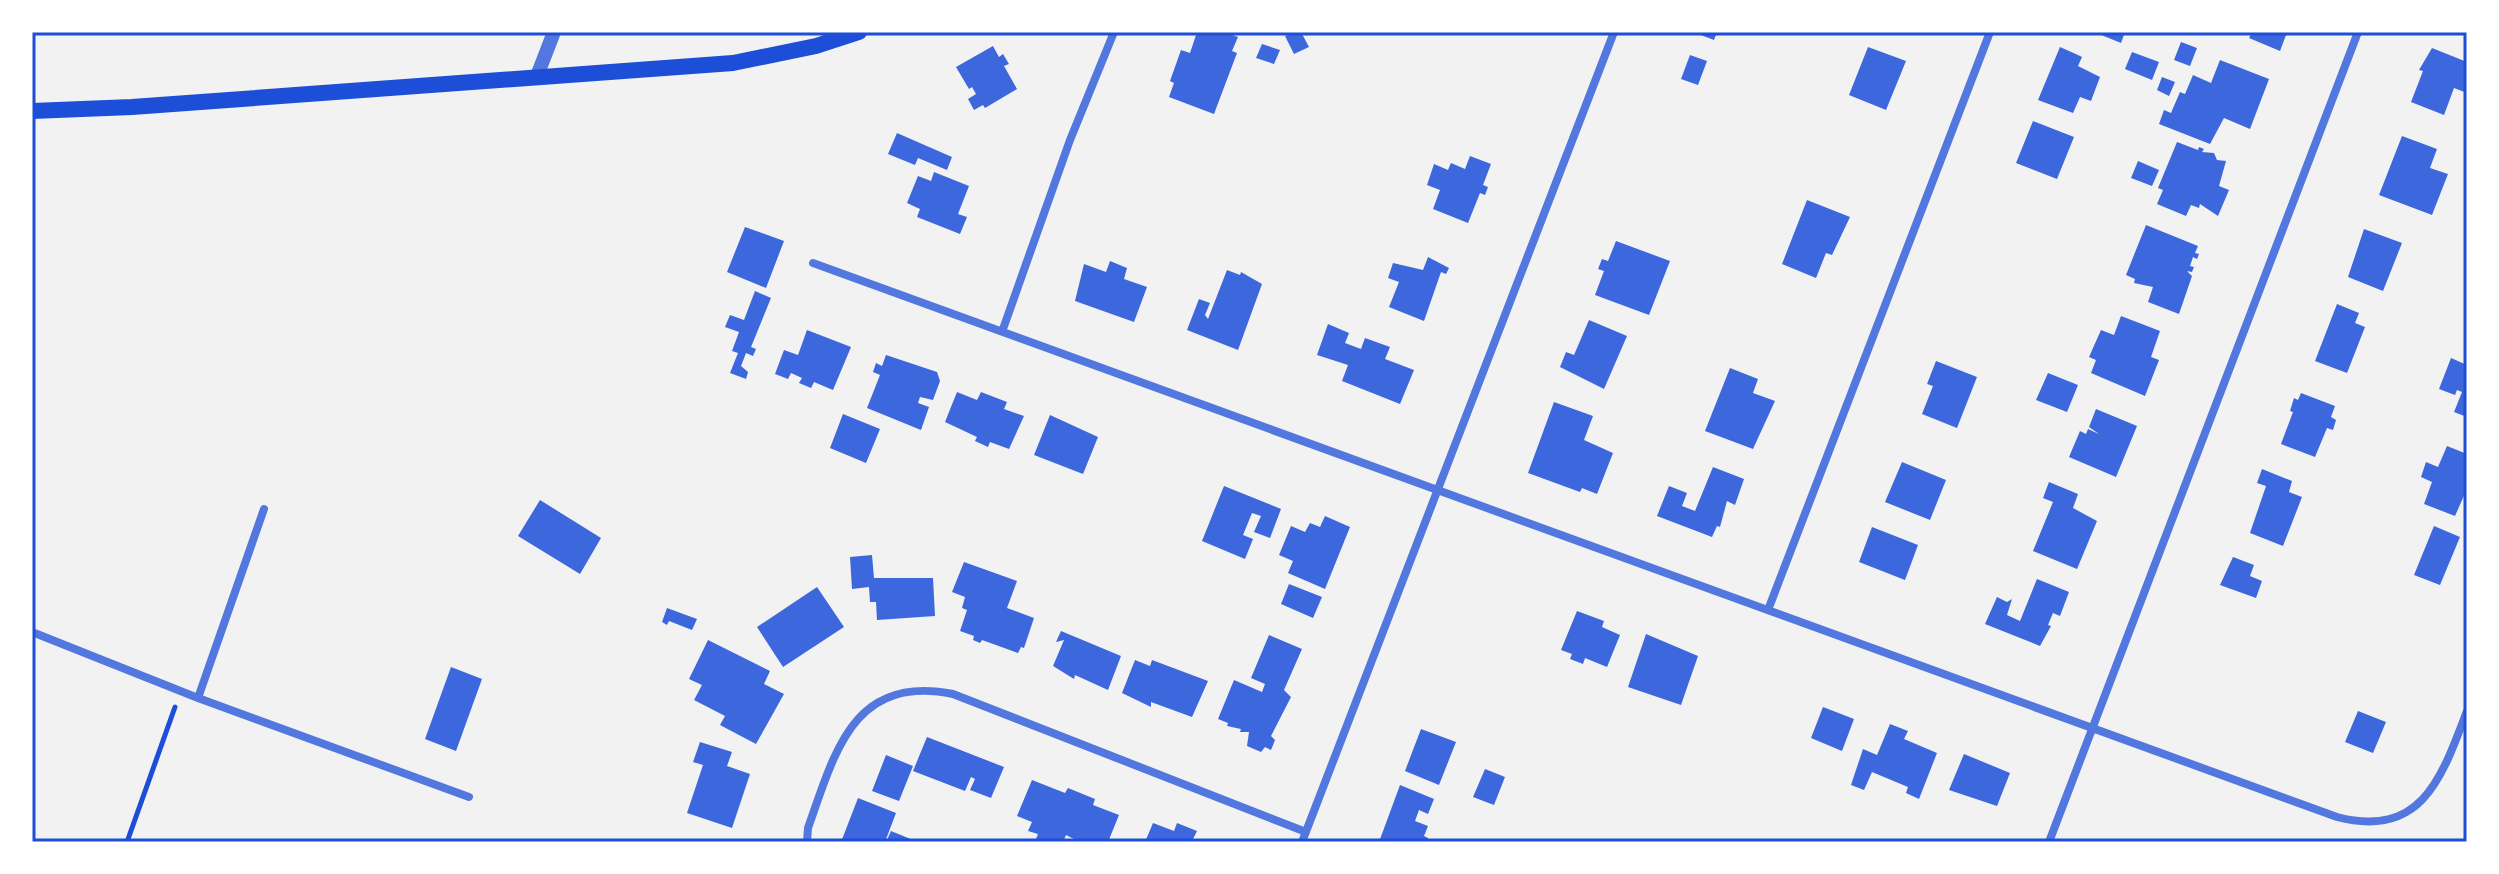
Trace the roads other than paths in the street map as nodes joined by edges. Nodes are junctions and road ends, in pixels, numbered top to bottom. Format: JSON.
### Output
{"nodes":[{"id":1,"x":554,"y":32,"type":"edge"},
{"id":2,"x":859,"y":32,"type":"edge"},
{"id":3,"x":1114,"y":32,"type":"edge"},
{"id":4,"x":1614,"y":32,"type":"edge"},
{"id":5,"x":1990,"y":32,"type":"edge"},
{"id":6,"x":2358,"y":32,"type":"edge"},
{"id":7,"x":537,"y":76,"type":"junction"},
{"id":8,"x":32,"y":111,"type":"edge"},
{"id":9,"x":813,"y":263,"type":"dead end"},
{"id":10,"x":1003,"y":329,"type":"junction"},
{"id":11,"x":1438,"y":488,"type":"junction"},
{"id":12,"x":264,"y":509,"type":"dead end"},
{"id":13,"x":1768,"y":610,"type":"junction"},
{"id":14,"x":32,"y":632,"type":"edge"},
{"id":15,"x":198,"y":698,"type":"junction"},
{"id":16,"x":2467,"y":711,"type":"edge"},
{"id":17,"x":2091,"y":726,"type":"junction"},
{"id":18,"x":469,"y":797,"type":"dead end"},
{"id":19,"x":1306,"y":832,"type":"junction"},
{"id":20,"x":807,"y":842,"type":"edge"},
{"id":21,"x":1302,"y":842,"type":"edge"},
{"id":22,"x":2049,"y":842,"type":"edge"}],
"edges":[{"from":1,"to":7,"type":"street"},
{"from":2,"to":7,"type":"main road"},
{"from":3,"to":10,"type":"street"},
{"from":4,"to":11,"type":"street"},
{"from":5,"to":13,"type":"street"},
{"from":6,"to":17,"type":"street"},
{"from":7,"to":8,"type":"main road"},
{"from":9,"to":10,"type":"street"},
{"from":10,"to":11,"type":"street"},
{"from":11,"to":13,"type":"street"},
{"from":11,"to":19,"type":"street"},
{"from":12,"to":15,"type":"street"},
{"from":13,"to":17,"type":"street"},
{"from":14,"to":15,"type":"street"},
{"from":15,"to":18,"type":"street"},
{"from":16,"to":17,"type":"street"},
{"from":17,"to":22,"type":"street"},
{"from":19,"to":20,"type":"street"},
{"from":19,"to":21,"type":"street"}]}
